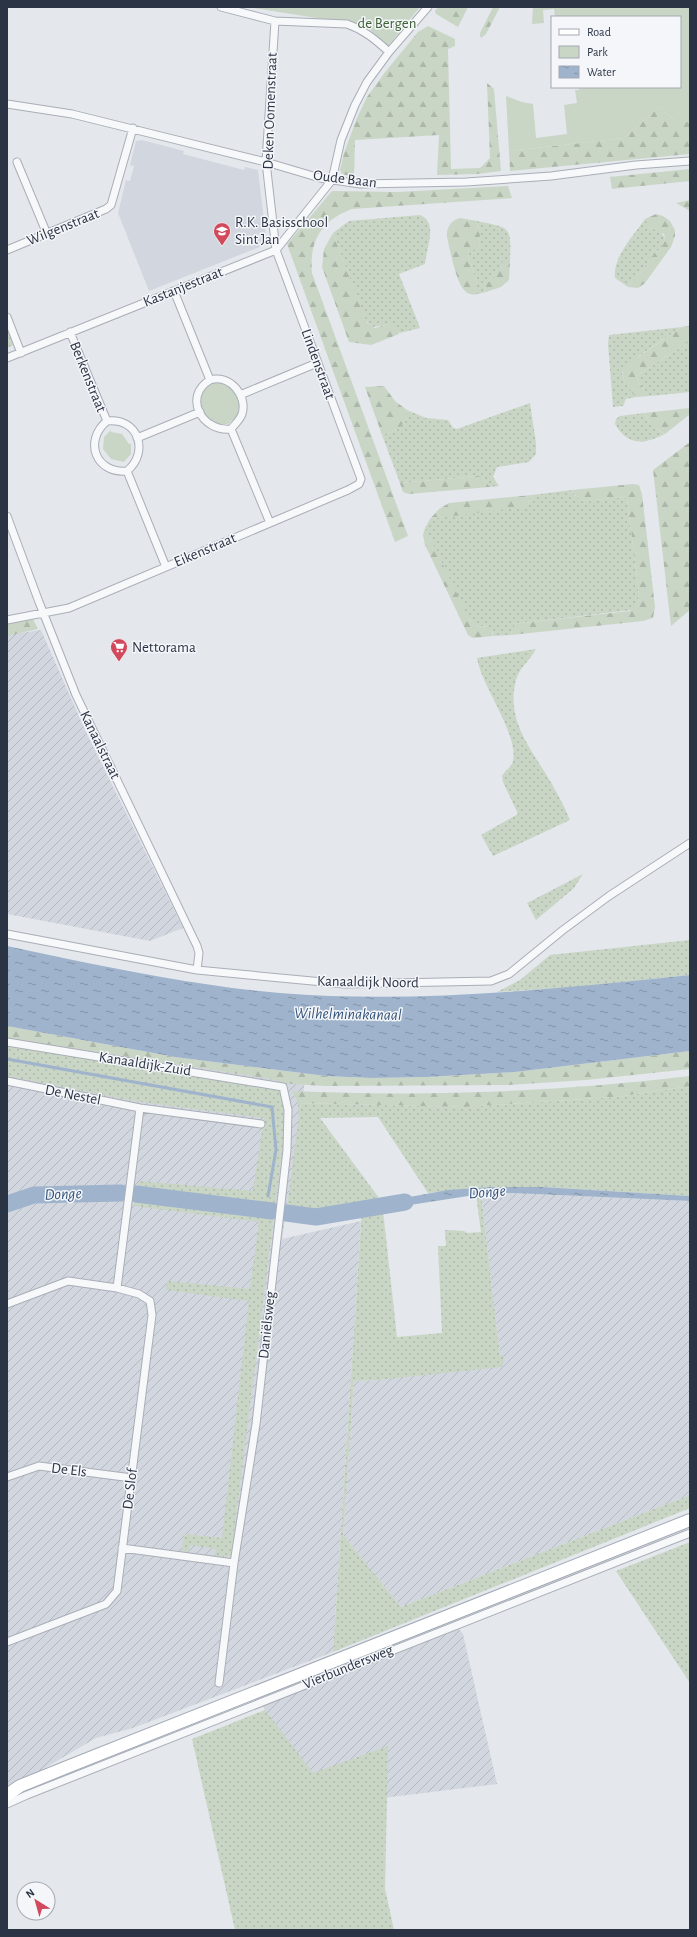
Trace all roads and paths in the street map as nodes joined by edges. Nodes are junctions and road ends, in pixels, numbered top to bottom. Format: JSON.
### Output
{"nodes":[{"id":1,"x":221,"y":7,"type":"edge"},
{"id":2,"x":428,"y":7,"type":"edge"},
{"id":3,"x":275,"y":21,"type":"junction"},
{"id":4,"x":390,"y":52,"type":"junction"},
{"id":5,"x":7,"y":104,"type":"edge"},
{"id":6,"x":133,"y":128,"type":"junction"},
{"id":7,"x":690,"y":161,"type":"edge"},
{"id":8,"x":18,"y":162,"type":"dead end"},
{"id":9,"x":266,"y":162,"type":"junction"},
{"id":10,"x":332,"y":180,"type":"junction"},
{"id":11,"x":47,"y":234,"type":"junction"},
{"id":12,"x":7,"y":250,"type":"edge"},
{"id":13,"x":276,"y":250,"type":"junction"},
{"id":14,"x":174,"y":291,"type":"junction"},
{"id":15,"x":7,"y":317,"type":"edge"},
{"id":16,"x":70,"y":332,"type":"junction"},
{"id":17,"x":21,"y":353,"type":"junction"},
{"id":18,"x":7,"y":358,"type":"edge"},
{"id":19,"x":317,"y":363,"type":"junction"},
{"id":20,"x":210,"y":380,"type":"junction"},
{"id":21,"x":240,"y":395,"type":"junction"},
{"id":22,"x":200,"y":412,"type":"junction"},
{"id":23,"x":107,"y":421,"type":"junction"},
{"id":24,"x":231,"y":429,"type":"junction"},
{"id":25,"x":137,"y":438,"type":"junction"},
{"id":26,"x":127,"y":471,"type":"junction"},
{"id":27,"x":360,"y":479,"type":"joint"},
{"id":28,"x":7,"y":516,"type":"edge"},
{"id":29,"x":270,"y":523,"type":"junction"},
{"id":30,"x":166,"y":567,"type":"junction"},
{"id":31,"x":44,"y":614,"type":"junction"},
{"id":32,"x":7,"y":620,"type":"edge"},
{"id":33,"x":690,"y":843,"type":"edge"},
{"id":34,"x":7,"y":934,"type":"edge"},
{"id":35,"x":197,"y":970,"type":"junction"},
{"id":36,"x":7,"y":1042,"type":"edge"},
{"id":37,"x":7,"y":1081,"type":"edge"},
{"id":38,"x":283,"y":1087,"type":"joint"},
{"id":39,"x":140,"y":1108,"type":"junction"},
{"id":40,"x":261,"y":1124,"type":"dead end"},
{"id":41,"x":117,"y":1288,"type":"junction"},
{"id":42,"x":7,"y":1304,"type":"edge"},
{"id":43,"x":7,"y":1477,"type":"edge"},
{"id":44,"x":132,"y":1478,"type":"junction"},
{"id":45,"x":690,"y":1520,"type":"edge"},
{"id":46,"x":690,"y":1533,"type":"edge"},
{"id":47,"x":122,"y":1548,"type":"junction"},
{"id":48,"x":234,"y":1563,"type":"junction"},
{"id":49,"x":582,"y":1569,"type":"junction"},
{"id":50,"x":7,"y":1642,"type":"edge"},
{"id":51,"x":219,"y":1683,"type":"dead end"},
{"id":52,"x":68,"y":1772,"type":"junction"},
{"id":53,"x":20,"y":1786,"type":"junction"},
{"id":54,"x":7,"y":1788,"type":"edge"},
{"id":55,"x":7,"y":1795,"type":"edge"},
{"id":56,"x":7,"y":1804,"type":"edge"}],
"edges":[{"from":1,"to":3,"type":"street"},
{"from":2,"to":4,"type":"street"},
{"from":3,"to":4,"type":"street"},
{"from":3,"to":9,"type":"street","name":"Deken Oomenstraat"},
{"from":4,"to":10,"type":"street"},
{"from":5,"to":6,"type":"street","name":"Oude Baan"},
{"from":6,"to":9,"type":"street","name":"Oude Baan"},
{"from":6,"to":11,"type":"street","name":"Wilgenstraat"},
{"from":7,"to":10,"type":"street","name":"Oude Baan"},
{"from":8,"to":11,"type":"street"},
{"from":9,"to":10,"type":"street","name":"Oude Baan"},
{"from":9,"to":13,"type":"street","name":"Deken Oomenstraat"},
{"from":10,"to":13,"type":"street","name":"Kastanjestraat"},
{"from":11,"to":12,"type":"street","name":"Wilgenstraat"},
{"from":13,"to":14,"type":"street","name":"Kastanjestraat"},
{"from":13,"to":19,"type":"street","name":"Lindenstraat"},
{"from":14,"to":16,"type":"street","name":"Kastanjestraat"},
{"from":14,"to":20,"type":"street"},
{"from":15,"to":17,"type":"street"},
{"from":16,"to":17,"type":"street","name":"Kastanjestraat"},
{"from":16,"to":23,"type":"street","name":"Berkenstraat"},
{"from":17,"to":18,"type":"street","name":"Kastanjestraat"},
{"from":19,"to":21,"type":"street"},
{"from":19,"to":27,"type":"street","name":"Lindenstraat"},
{"from":20,"to":21,"type":"street"},
{"from":20,"to":22,"type":"street"},
{"from":21,"to":24,"type":"street"},
{"from":22,"to":24,"type":"street"},
{"from":22,"to":25,"type":"street"},
{"from":23,"to":25,"type":"street","name":"Berkenstraat"},
{"from":23,"to":26,"type":"street","name":"Berkenstraat"},
{"from":24,"to":29,"type":"street"},
{"from":25,"to":26,"type":"street"},
{"from":26,"to":30,"type":"street"},
{"from":27,"to":29,"type":"street","name":"Eikenstraat"},
{"from":28,"to":31,"type":"street","name":"Kanaalstraat"},
{"from":29,"to":30,"type":"street","name":"Eikenstraat"},
{"from":30,"to":31,"type":"street","name":"Eikenstraat"},
{"from":31,"to":32,"type":"street","name":"Eikenstraat"},
{"from":31,"to":35,"type":"street","name":"Kanaalstraat"},
{"from":33,"to":35,"type":"street","name":"Kanaaldijk Noord"},
{"from":34,"to":35,"type":"street","name":"Kanaaldijk Noord"},
{"from":36,"to":38,"type":"street","name":"Kanaaldijk-Zuid"},
{"from":37,"to":39,"type":"street","name":"De Nestel"},
{"from":38,"to":48,"type":"street","name":"Daniëlsweg"},
{"from":39,"to":40,"type":"street","name":"De Nestel"},
{"from":39,"to":41,"type":"street"},
{"from":41,"to":42,"type":"street","name":"De Slof"},
{"from":41,"to":44,"type":"street","name":"De Slof"},
{"from":43,"to":44,"type":"street","name":"De Els"},
{"from":44,"to":47,"type":"street","name":"De Slof"},
{"from":45,"to":49,"type":"main road","name":"Vierbundersweg"},
{"from":46,"to":49,"type":"street","name":"Vierbundersweg"},
{"from":47,"to":48,"type":"street"},
{"from":47,"to":50,"type":"street","name":"De Slof"},
{"from":48,"to":51,"type":"street","name":"Daniëlsweg"},
{"from":49,"to":52,"type":"main road","name":"Vierbundersweg"},
{"from":52,"to":53,"type":"main road","name":"Vierbundersweg"},
{"from":52,"to":56,"type":"street","name":"Vierbundersweg"},
{"from":53,"to":54,"type":"main road","name":"Vierbundersweg"},
{"from":53,"to":55,"type":"main road","name":"Vierbundersweg"}]}
